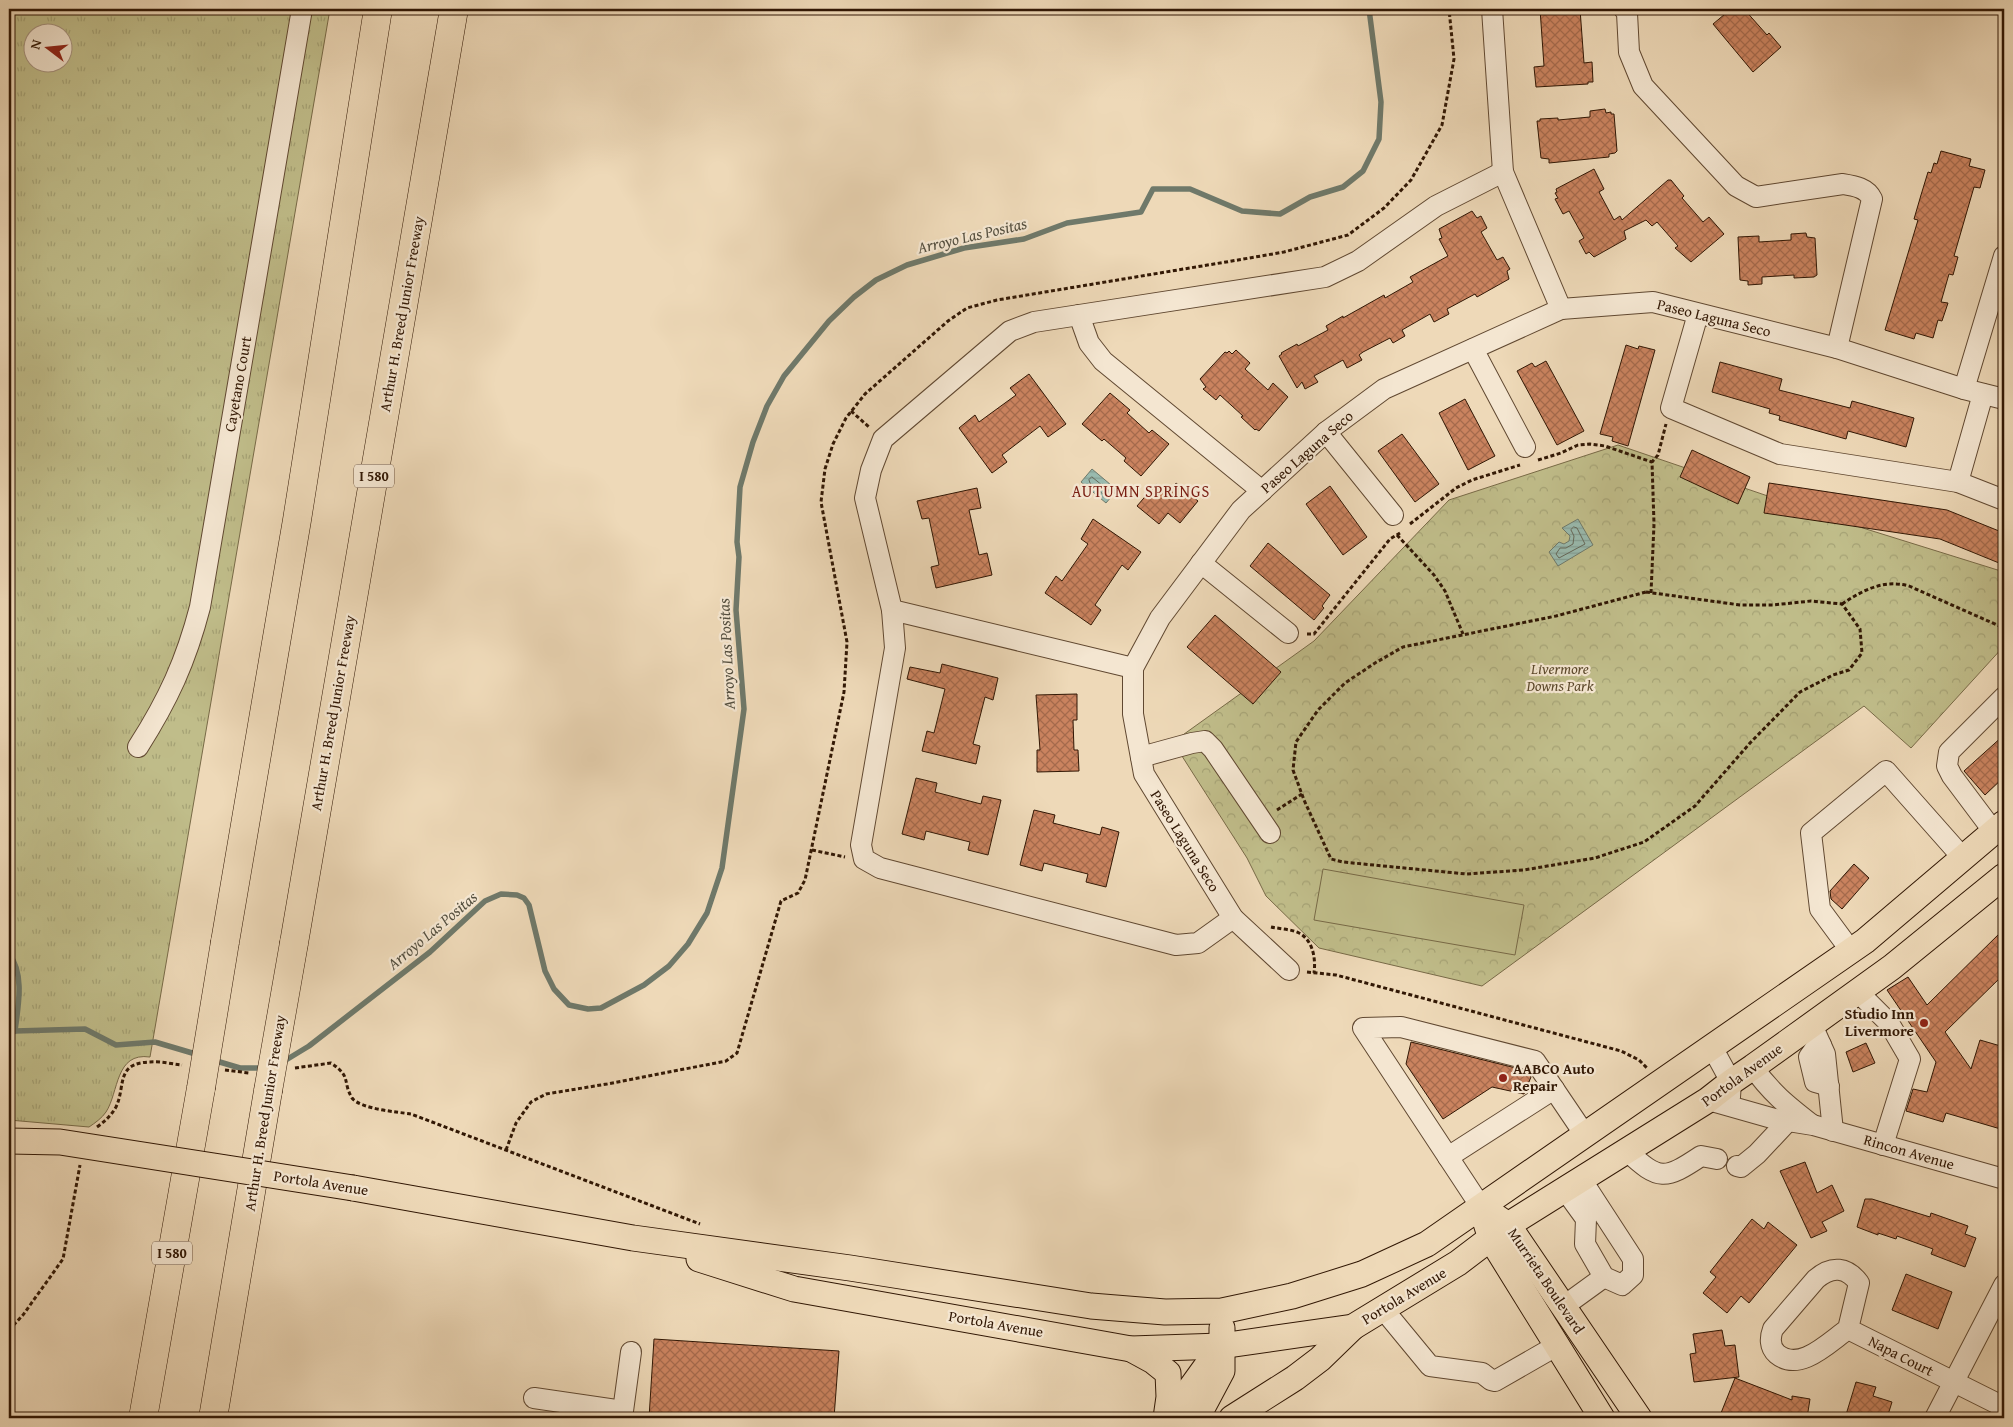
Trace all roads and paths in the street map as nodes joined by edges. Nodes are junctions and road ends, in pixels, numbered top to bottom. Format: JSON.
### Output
{"nodes":[{"id":1,"x":302,"y":9,"type":"edge"},
{"id":2,"x":378,"y":9,"type":"edge"},
{"id":3,"x":454,"y":9,"type":"edge"},
{"id":4,"x":1449,"y":9,"type":"edge"},
{"id":5,"x":1492,"y":9,"type":"edge"},
{"id":6,"x":1624,"y":9,"type":"edge"},
{"id":7,"x":1503,"y":172,"type":"junction"},
{"id":8,"x":2004,"y":256,"type":"edge"},
{"id":9,"x":1561,"y":309,"type":"junction"},
{"id":10,"x":1698,"y":314,"type":"junction"},
{"id":11,"x":1079,"y":315,"type":"junction"},
{"id":12,"x":1473,"y":348,"type":"junction"},
{"id":13,"x":1837,"y":348,"type":"junction"},
{"id":14,"x":1964,"y":389,"type":"junction"},
{"id":15,"x":1983,"y":394,"type":"junction"},
{"id":16,"x":2004,"y":399,"type":"edge"},
{"id":17,"x":1671,"y":408,"type":"junction"},
{"id":18,"x":851,"y":411,"type":"junction"},
{"id":19,"x":1326,"y":432,"type":"junction"},
{"id":20,"x":883,"y":439,"type":"junction"},
{"id":21,"x":1529,"y":457,"type":"junction"},
{"id":22,"x":1652,"y":462,"type":"junction"},
{"id":23,"x":1958,"y":482,"type":"junction"},
{"id":24,"x":1262,"y":491,"type":"junction"},
{"id":25,"x":2004,"y":500,"type":"edge"},
{"id":26,"x":1401,"y":523,"type":"junction"},
{"id":27,"x":1398,"y":536,"type":"junction"},
{"id":28,"x":1201,"y":563,"type":"junction"},
{"id":29,"x":1651,"y":592,"type":"junction"},
{"id":30,"x":1842,"y":604,"type":"junction"},
{"id":31,"x":892,"y":610,"type":"junction"},
{"id":32,"x":2004,"y":628,"type":"edge"},
{"id":33,"x":1288,"y":633,"type":"joint"},
{"id":34,"x":1463,"y":634,"type":"junction"},
{"id":35,"x":1133,"y":668,"type":"junction"},
{"id":36,"x":2004,"y":697,"type":"edge"},
{"id":37,"x":138,"y":747,"type":"dead end"},
{"id":38,"x":1141,"y":757,"type":"junction"},
{"id":39,"x":1302,"y":794,"type":"junction"},
{"id":40,"x":1266,"y":827,"type":"joint"},
{"id":41,"x":1999,"y":827,"type":"edge"},
{"id":42,"x":812,"y":850,"type":"junction"},
{"id":43,"x":1963,"y":858,"type":"junction"},
{"id":44,"x":864,"y":859,"type":"junction"},
{"id":45,"x":2004,"y":876,"type":"edge"},
{"id":46,"x":1232,"y":918,"type":"junction"},
{"id":47,"x":1264,"y":926,"type":"dead end"},
{"id":48,"x":1851,"y":950,"type":"junction"},
{"id":49,"x":1288,"y":970,"type":"joint"},
{"id":50,"x":1314,"y":973,"type":"junction"},
{"id":51,"x":1858,"y":992,"type":"junction"},
{"id":52,"x":1816,"y":1035,"type":"junction"},
{"id":53,"x":1712,"y":1047,"type":"junction"},
{"id":54,"x":292,"y":1068,"type":"dead end"},
{"id":55,"x":1649,"y":1071,"type":"dead end"},
{"id":56,"x":202,"y":1075,"type":"junction"},
{"id":57,"x":1758,"y":1075,"type":"junction"},
{"id":58,"x":261,"y":1082,"type":"junction"},
{"id":59,"x":1730,"y":1082,"type":"junction"},
{"id":60,"x":1554,"y":1089,"type":"junction"},
{"id":61,"x":1719,"y":1103,"type":"junction"},
{"id":62,"x":1788,"y":1121,"type":"junction"},
{"id":63,"x":1813,"y":1125,"type":"junction"},
{"id":64,"x":94,"y":1128,"type":"dead end"},
{"id":65,"x":1833,"y":1131,"type":"junction"},
{"id":66,"x":1585,"y":1135,"type":"junction"},
{"id":67,"x":9,"y":1140,"type":"edge"},
{"id":68,"x":1883,"y":1145,"type":"junction"},
{"id":69,"x":506,"y":1150,"type":"junction"},
{"id":70,"x":1627,"y":1151,"type":"junction"},
{"id":71,"x":82,"y":1156,"type":"dead end"},
{"id":72,"x":1448,"y":1157,"type":"junction"},
{"id":73,"x":1717,"y":1159,"type":"dead end"},
{"id":74,"x":1737,"y":1166,"type":"dead end"},
{"id":75,"x":2004,"y":1179,"type":"edge"},
{"id":76,"x":1573,"y":1184,"type":"junction"},
{"id":77,"x":1481,"y":1207,"type":"junction"},
{"id":78,"x":706,"y":1226,"type":"dead end"},
{"id":79,"x":1500,"y":1232,"type":"junction"},
{"id":80,"x":633,"y":1238,"type":"junction"},
{"id":81,"x":1604,"y":1277,"type":"junction"},
{"id":82,"x":2004,"y":1285,"type":"edge"},
{"id":83,"x":1564,"y":1306,"type":"junction"},
{"id":84,"x":1383,"y":1309,"type":"junction"},
{"id":85,"x":1222,"y":1311,"type":"junction"},
{"id":86,"x":1353,"y":1327,"type":"junction"},
{"id":87,"x":1848,"y":1329,"type":"junction"},
{"id":88,"x":9,"y":1330,"type":"edge"},
{"id":89,"x":1221,"y":1346,"type":"junction"},
{"id":90,"x":1556,"y":1346,"type":"junction"},
{"id":91,"x":1131,"y":1348,"type":"junction"},
{"id":92,"x":631,"y":1352,"type":"dead end"},
{"id":93,"x":1955,"y":1383,"type":"junction"},
{"id":94,"x":534,"y":1398,"type":"dead end"},
{"id":95,"x":2004,"y":1407,"type":"edge"},
{"id":96,"x":623,"y":1415,"type":"edge"},
{"id":97,"x":143,"y":1418,"type":"edge"},
{"id":98,"x":213,"y":1418,"type":"edge"},
{"id":99,"x":1167,"y":1418,"type":"edge"},
{"id":100,"x":1197,"y":1418,"type":"edge"},
{"id":101,"x":1232,"y":1418,"type":"edge"},
{"id":102,"x":1602,"y":1418,"type":"edge"},
{"id":103,"x":1639,"y":1418,"type":"edge"},
{"id":104,"x":1936,"y":1418,"type":"edge"}],
"edges":[{"from":1,"to":37,"type":"street","name":"Cayetano Court"},
{"from":2,"to":56,"type":"highway","number":"I 580","bridge":true},
{"from":3,"to":58,"type":"highway","name":"Arthur H. Breed Junior Freeway","number":"I 580","bridge":true},
{"from":4,"to":18,"type":"path"},
{"from":5,"to":7,"type":"street"},
{"from":6,"to":13,"type":"street"},
{"from":7,"to":9,"type":"street"},
{"from":7,"to":11,"type":"street"},
{"from":8,"to":14,"type":"street"},
{"from":9,"to":10,"type":"street","name":"Paseo Laguna Seco"},
{"from":9,"to":12,"type":"street","name":"Paseo Laguna Seco"},
{"from":10,"to":13,"type":"street","name":"Paseo Laguna Seco"},
{"from":10,"to":17,"type":"street"},
{"from":11,"to":20,"type":"street"},
{"from":11,"to":24,"type":"street"},
{"from":12,"to":19,"type":"street","name":"Paseo Laguna Seco"},
{"from":12,"to":21,"type":"street"},
{"from":13,"to":14,"type":"street","name":"Paseo Laguna Seco"},
{"from":14,"to":15,"type":"street","name":"Paseo Laguna Seco"},
{"from":15,"to":16,"type":"street","name":"Paseo Laguna Seco"},
{"from":15,"to":23,"type":"street"},
{"from":17,"to":22,"type":"path"},
{"from":17,"to":23,"type":"street"},
{"from":18,"to":20,"type":"path"},
{"from":18,"to":42,"type":"path"},
{"from":19,"to":24,"type":"street","name":"Paseo Laguna Seco"},
{"from":19,"to":26,"type":"street"},
{"from":20,"to":31,"type":"street"},
{"from":21,"to":22,"type":"path"},
{"from":21,"to":26,"type":"path"},
{"from":22,"to":29,"type":"path"},
{"from":23,"to":25,"type":"street"},
{"from":24,"to":28,"type":"street","name":"Paseo Laguna Seco"},
{"from":26,"to":27,"type":"path"},
{"from":27,"to":33,"type":"path"},
{"from":27,"to":34,"type":"path"},
{"from":28,"to":33,"type":"street"},
{"from":28,"to":35,"type":"street","name":"Paseo Laguna Seco"},
{"from":29,"to":30,"type":"path"},
{"from":29,"to":34,"type":"path"},
{"from":30,"to":32,"type":"path"},
{"from":30,"to":39,"type":"path"},
{"from":31,"to":35,"type":"street"},
{"from":31,"to":44,"type":"street"},
{"from":34,"to":39,"type":"path"},
{"from":35,"to":38,"type":"street","name":"Paseo Laguna Seco"},
{"from":36,"to":41,"type":"street"},
{"from":38,"to":40,"type":"street"},
{"from":38,"to":46,"type":"street","name":"Paseo Laguna Seco"},
{"from":39,"to":40,"type":"path"},
{"from":41,"to":43,"type":"main road","name":"Portola Avenue"},
{"from":42,"to":44,"type":"path"},
{"from":42,"to":69,"type":"path"},
{"from":43,"to":48,"type":"main road","name":"Portola Avenue"},
{"from":43,"to":48,"type":"street"},
{"from":44,"to":46,"type":"street"},
{"from":45,"to":51,"type":"main road","name":"Portola Avenue"},
{"from":46,"to":49,"type":"street","name":"Paseo Laguna Seco"},
{"from":47,"to":50,"type":"path"},
{"from":48,"to":53,"type":"main road","name":"Portola Avenue"},
{"from":49,"to":50,"type":"path"},
{"from":50,"to":55,"type":"path"},
{"from":51,"to":52,"type":"main road","name":"Portola Avenue"},
{"from":51,"to":68,"type":"street"},
{"from":52,"to":57,"type":"main road","name":"Portola Avenue"},
{"from":52,"to":65,"type":"street"},
{"from":53,"to":59,"type":"street"},
{"from":53,"to":66,"type":"main road","name":"Portola Avenue"},
{"from":54,"to":69,"type":"path"},
{"from":56,"to":58,"type":"path"},
{"from":56,"to":64,"type":"path"},
{"from":56,"to":97,"type":"highway","number":"I 580"},
{"from":57,"to":59,"type":"main road","name":"Portola Avenue"},
{"from":57,"to":63,"type":"street","name":"Rincon Avenue"},
{"from":58,"to":98,"type":"highway","name":"Arthur H. Breed Junior Freeway","number":"I 580"},
{"from":59,"to":61,"type":"main road","name":"Portola Avenue"},
{"from":60,"to":66,"type":"street"},
{"from":60,"to":72,"type":"street"},
{"from":60,"to":72,"type":"street"},
{"from":61,"to":62,"type":"street","name":"Rincon Avenue"},
{"from":61,"to":70,"type":"main road","name":"Portola Avenue"},
{"from":62,"to":63,"type":"street","name":"Rincon Avenue"},
{"from":62,"to":74,"type":"street"},
{"from":63,"to":65,"type":"street","name":"Rincon Avenue"},
{"from":65,"to":68,"type":"street","name":"Rincon Avenue"},
{"from":66,"to":77,"type":"main road","name":"Portola Avenue"},
{"from":67,"to":80,"type":"main road","name":"Portola Avenue","bridge":true},
{"from":68,"to":75,"type":"street","name":"Rincon Avenue"},
{"from":69,"to":78,"type":"path"},
{"from":70,"to":73,"type":"street"},
{"from":70,"to":76,"type":"main road","name":"Portola Avenue"},
{"from":71,"to":88,"type":"path"},
{"from":72,"to":77,"type":"street"},
{"from":76,"to":79,"type":"main road","name":"Portola Avenue"},
{"from":76,"to":81,"type":"street"},
{"from":76,"to":81,"type":"street"},
{"from":77,"to":79,"type":"main road","name":"Murrieta Boulevard"},
{"from":77,"to":85,"type":"main road","name":"Portola Avenue"},
{"from":79,"to":83,"type":"main road","name":"Murrieta Boulevard"},
{"from":79,"to":84,"type":"main road","name":"Portola Avenue"},
{"from":79,"to":90,"type":"main road","name":"Murrieta Boulevard"},
{"from":80,"to":85,"type":"main road","name":"Portola Avenue"},
{"from":80,"to":91,"type":"main road","name":"Portola Avenue"},
{"from":81,"to":83,"type":"street"},
{"from":82,"to":93,"type":"street"},
{"from":83,"to":103,"type":"main road","name":"Murrieta Boulevard"},
{"from":84,"to":86,"type":"main road","name":"Portola Avenue"},
{"from":84,"to":90,"type":"street"},
{"from":85,"to":89,"type":"main road"},
{"from":86,"to":89,"type":"main road","name":"Portola Avenue"},
{"from":86,"to":101,"type":"main road"},
{"from":87,"to":87,"type":"street"},
{"from":87,"to":93,"type":"street","name":"Napa Court"},
{"from":89,"to":91,"type":"main road","name":"Portola Avenue"},
{"from":89,"to":99,"type":"main road"},
{"from":89,"to":100,"type":"main road"},
{"from":90,"to":102,"type":"main road","name":"Murrieta Boulevard"},
{"from":91,"to":99,"type":"main road"},
{"from":92,"to":96,"type":"street"},
{"from":93,"to":95,"type":"street","name":"Napa Court"},
{"from":93,"to":104,"type":"street"},
{"from":94,"to":96,"type":"street"}]}
